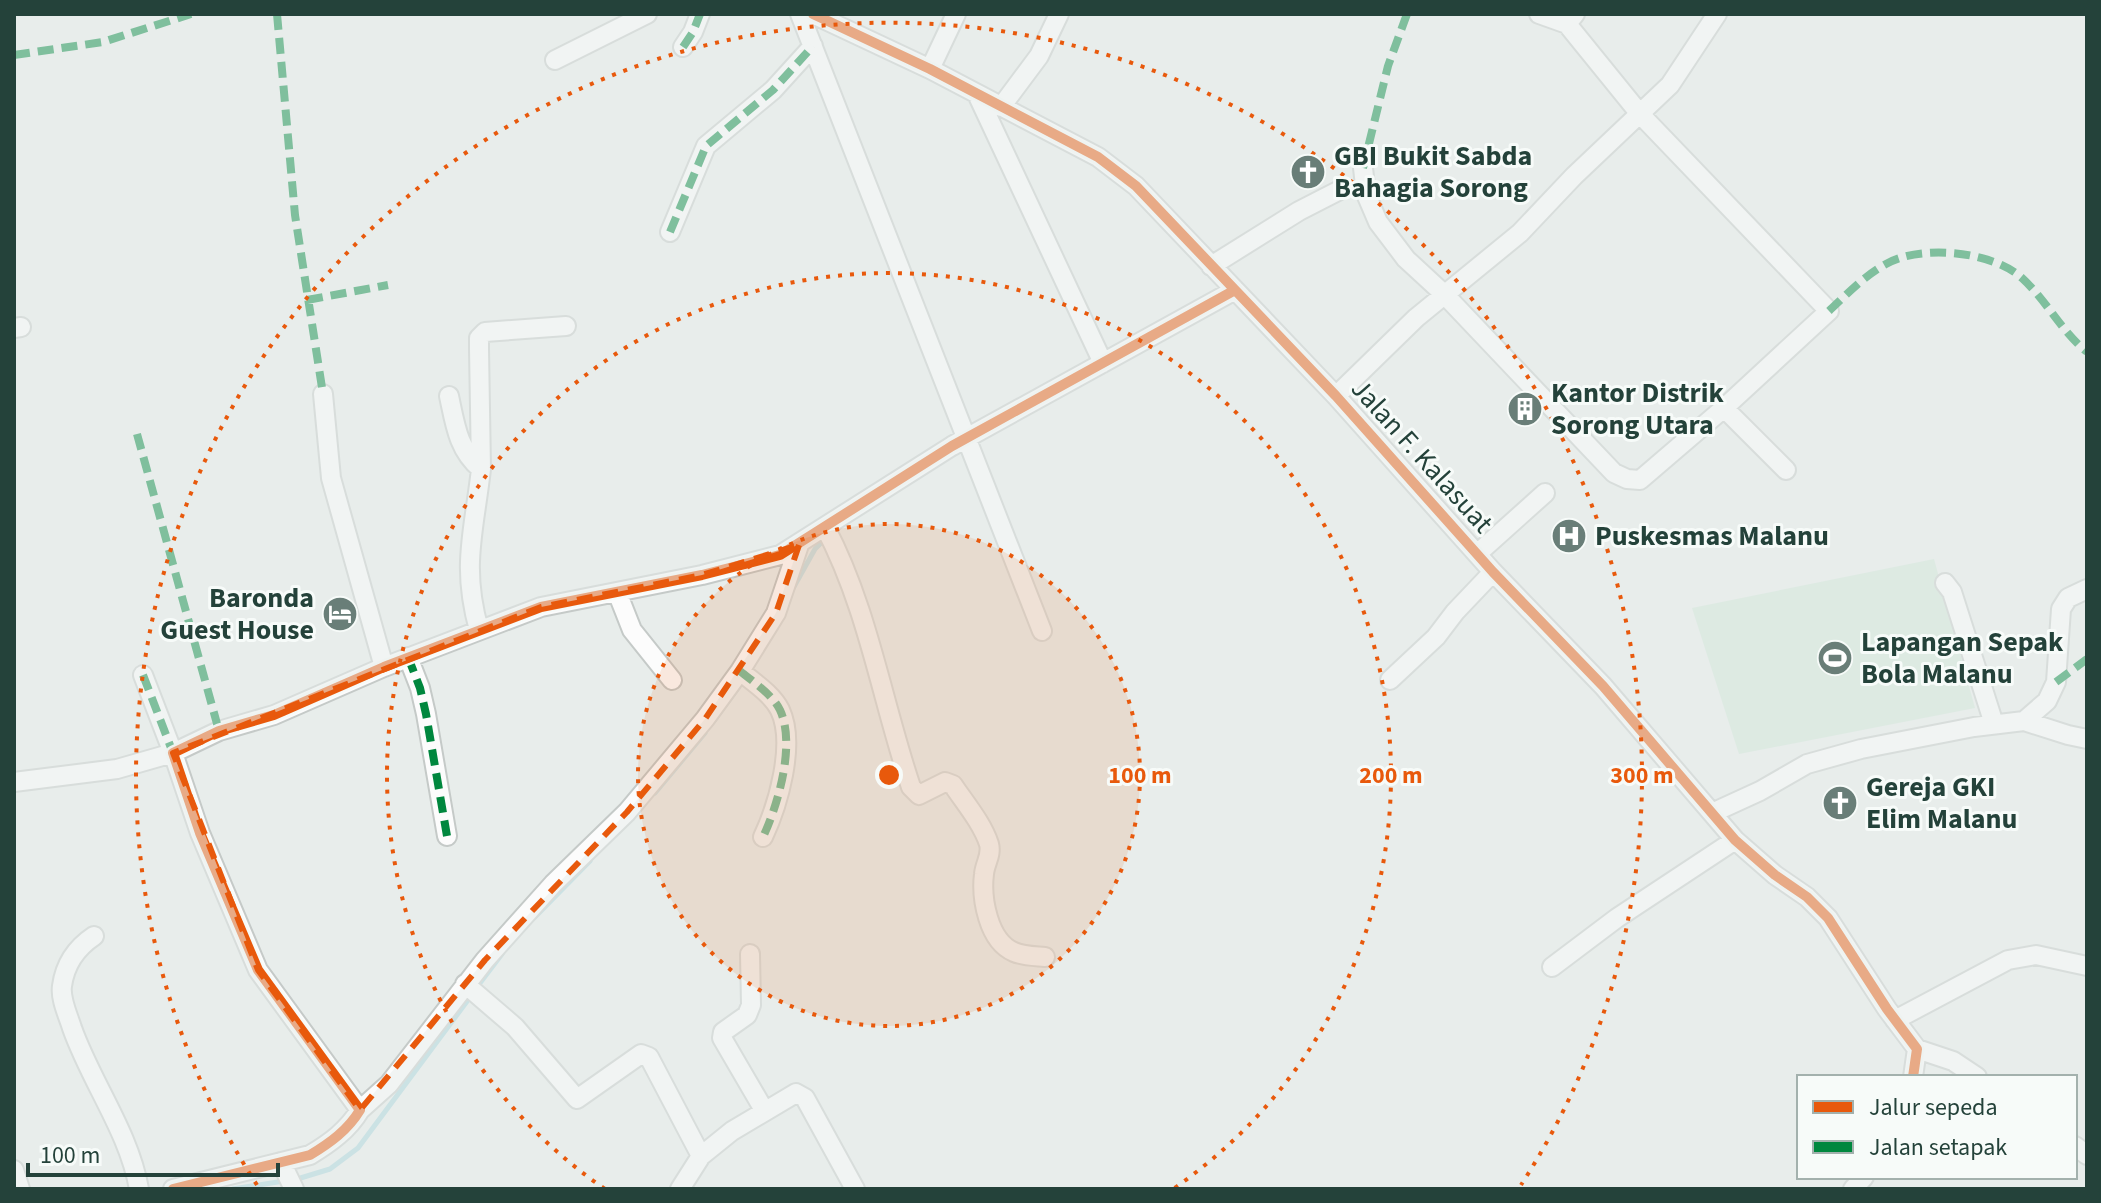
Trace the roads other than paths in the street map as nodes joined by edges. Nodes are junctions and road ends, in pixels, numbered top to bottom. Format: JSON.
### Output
{"nodes":[{"id":1,"x":647,"y":14,"type":"edge"},
{"id":2,"x":700,"y":14,"type":"edge"},
{"id":3,"x":800,"y":14,"type":"edge"},
{"id":4,"x":813,"y":14,"type":"edge"},
{"id":5,"x":956,"y":14,"type":"edge"},
{"id":6,"x":1059,"y":14,"type":"edge"},
{"id":7,"x":1539,"y":14,"type":"edge"},
{"id":8,"x":1717,"y":14,"type":"edge"},
{"id":9,"x":1571,"y":19,"type":"edge"},
{"id":10,"x":813,"y":46,"type":"junction"},
{"id":11,"x":683,"y":47,"type":"dead end"},
{"id":12,"x":555,"y":60,"type":"dead end"},
{"id":13,"x":930,"y":69,"type":"junction"},
{"id":14,"x":977,"y":94,"type":"junction"},
{"id":15,"x":1001,"y":107,"type":"junction"},
{"id":16,"x":1640,"y":114,"type":"junction"},
{"id":17,"x":1363,"y":168,"type":"dead end"},
{"id":18,"x":1338,"y":191,"type":"dead end"},
{"id":19,"x":670,"y":232,"type":"dead end"},
{"id":20,"x":1211,"y":266,"type":"junction"},
{"id":21,"x":1235,"y":290,"type":"junction"},
{"id":22,"x":1444,"y":294,"type":"junction"},
{"id":23,"x":566,"y":326,"type":"dead end"},
{"id":24,"x":1103,"y":363,"type":"junction"},
{"id":25,"x":323,"y":394,"type":"dead end"},
{"id":26,"x":449,"y":396,"type":"dead end"},
{"id":27,"x":1336,"y":396,"type":"junction"},
{"id":28,"x":1724,"y":408,"type":"junction"},
{"id":29,"x":966,"y":439,"type":"junction"},
{"id":30,"x":481,"y":469,"type":"junction"},
{"id":31,"x":1786,"y":470,"type":"dead end"},
{"id":32,"x":1545,"y":493,"type":"dead end"},
{"id":33,"x":829,"y":536,"type":"junction"},
{"id":34,"x":799,"y":545,"type":"junction"},
{"id":35,"x":1477,"y":554,"type":"junction"},
{"id":36,"x":1493,"y":572,"type":"junction"},
{"id":37,"x":1945,"y":583,"type":"dead end"},
{"id":38,"x":2087,"y":589,"type":"edge"},
{"id":39,"x":617,"y":592,"type":"junction"},
{"id":40,"x":479,"y":630,"type":"junction"},
{"id":41,"x":1042,"y":631,"type":"dead end"},
{"id":42,"x":408,"y":657,"type":"junction"},
{"id":43,"x":384,"y":667,"type":"junction"},
{"id":44,"x":143,"y":675,"type":"dead end"},
{"id":45,"x":672,"y":680,"type":"dead end"},
{"id":46,"x":750,"y":680,"type":"junction"},
{"id":47,"x":1390,"y":680,"type":"dead end"},
{"id":48,"x":2024,"y":721,"type":"junction"},
{"id":49,"x":1994,"y":724,"type":"junction"},
{"id":50,"x":2087,"y":739,"type":"edge"},
{"id":51,"x":173,"y":753,"type":"junction"},
{"id":52,"x":14,"y":782,"type":"edge"},
{"id":53,"x":1712,"y":813,"type":"junction"},
{"id":54,"x":447,"y":836,"type":"dead end"},
{"id":55,"x":763,"y":837,"type":"dead end"},
{"id":56,"x":1735,"y":840,"type":"junction"},
{"id":57,"x":94,"y":936,"type":"dead end"},
{"id":58,"x":750,"y":954,"type":"dead end"},
{"id":59,"x":1045,"y":957,"type":"dead end"},
{"id":60,"x":2087,"y":966,"type":"edge"},
{"id":61,"x":1552,"y":967,"type":"dead end"},
{"id":62,"x":467,"y":986,"type":"junction"},
{"id":63,"x":1895,"y":1020,"type":"junction"},
{"id":64,"x":1913,"y":1043,"type":"junction"},
{"id":65,"x":1913,"y":1075,"type":"edge"},
{"id":66,"x":1974,"y":1075,"type":"edge"},
{"id":67,"x":360,"y":1110,"type":"junction"},
{"id":68,"x":764,"y":1110,"type":"junction"},
{"id":69,"x":701,"y":1156,"type":"junction"},
{"id":70,"x":14,"y":1170,"type":"edge"},
{"id":71,"x":287,"y":1175,"type":"edge"},
{"id":72,"x":20,"y":1189,"type":"edge"},
{"id":73,"x":139,"y":1189,"type":"edge"},
{"id":74,"x":173,"y":1189,"type":"edge"},
{"id":75,"x":680,"y":1189,"type":"edge"},
{"id":76,"x":855,"y":1189,"type":"edge"}],
"edges":[{"from":1,"to":12,"type":"street"},
{"from":2,"to":11,"type":"street"},
{"from":3,"to":10,"type":"street"},
{"from":4,"to":13,"type":"street","name":"Jalan F. Kalasuat"},
{"from":5,"to":13,"type":"street"},
{"from":6,"to":15,"type":"street"},
{"from":7,"to":9,"type":"street"},
{"from":8,"to":16,"type":"street"},
{"from":9,"to":16,"type":"street"},
{"from":10,"to":19,"type":"street"},
{"from":10,"to":29,"type":"street"},
{"from":13,"to":14,"type":"street","name":"Jalan F. Kalasuat"},
{"from":14,"to":15,"type":"street","name":"Jalan F. Kalasuat"},
{"from":14,"to":24,"type":"street"},
{"from":15,"to":20,"type":"street","name":"Jalan F. Kalasuat"},
{"from":16,"to":22,"type":"street"},
{"from":16,"to":28,"type":"street"},
{"from":17,"to":22,"type":"street"},
{"from":18,"to":20,"type":"street"},
{"from":20,"to":21,"type":"street","name":"Jalan F. Kalasuat"},
{"from":21,"to":24,"type":"street"},
{"from":21,"to":27,"type":"street","name":"Jalan F. Kalasuat"},
{"from":22,"to":27,"type":"street"},
{"from":22,"to":28,"type":"street"},
{"from":23,"to":30,"type":"street"},
{"from":24,"to":29,"type":"street"},
{"from":25,"to":43,"type":"street"},
{"from":26,"to":30,"type":"street"},
{"from":27,"to":35,"type":"street","name":"Jalan F. Kalasuat"},
{"from":28,"to":31,"type":"street"},
{"from":29,"to":33,"type":"street"},
{"from":29,"to":41,"type":"street"},
{"from":30,"to":40,"type":"street"},
{"from":32,"to":35,"type":"street"},
{"from":33,"to":34,"type":"street"},
{"from":33,"to":59,"type":"street"},
{"from":34,"to":39,"type":"street"},
{"from":34,"to":46,"type":"street"},
{"from":35,"to":36,"type":"street","name":"Jalan F. Kalasuat"},
{"from":36,"to":47,"type":"street"},
{"from":36,"to":53,"type":"street","name":"Jalan F. Kalasuat"},
{"from":37,"to":49,"type":"street"},
{"from":38,"to":48,"type":"street"},
{"from":39,"to":40,"type":"street"},
{"from":39,"to":45,"type":"street"},
{"from":40,"to":42,"type":"street"},
{"from":42,"to":43,"type":"street"},
{"from":42,"to":54,"type":"street"},
{"from":43,"to":51,"type":"street"},
{"from":44,"to":51,"type":"street"},
{"from":46,"to":55,"type":"street"},
{"from":46,"to":62,"type":"street"},
{"from":48,"to":49,"type":"street"},
{"from":48,"to":50,"type":"street"},
{"from":49,"to":53,"type":"street"},
{"from":51,"to":52,"type":"street"},
{"from":51,"to":67,"type":"street"},
{"from":53,"to":56,"type":"street","name":"Jalan F. Kalasuat"},
{"from":56,"to":61,"type":"street"},
{"from":56,"to":63,"type":"street","name":"Jalan F. Kalasuat"},
{"from":57,"to":73,"type":"street"},
{"from":58,"to":68,"type":"street"},
{"from":60,"to":63,"type":"street"},
{"from":62,"to":67,"type":"street"},
{"from":62,"to":69,"type":"street"},
{"from":63,"to":64,"type":"street","name":"Jalan F. Kalasuat"},
{"from":64,"to":65,"type":"street"},
{"from":64,"to":66,"type":"street"},
{"from":67,"to":71,"type":"street"},
{"from":68,"to":69,"type":"street"},
{"from":68,"to":76,"type":"street"},
{"from":69,"to":75,"type":"street"},
{"from":70,"to":72,"type":"street"},
{"from":71,"to":74,"type":"street"}]}
